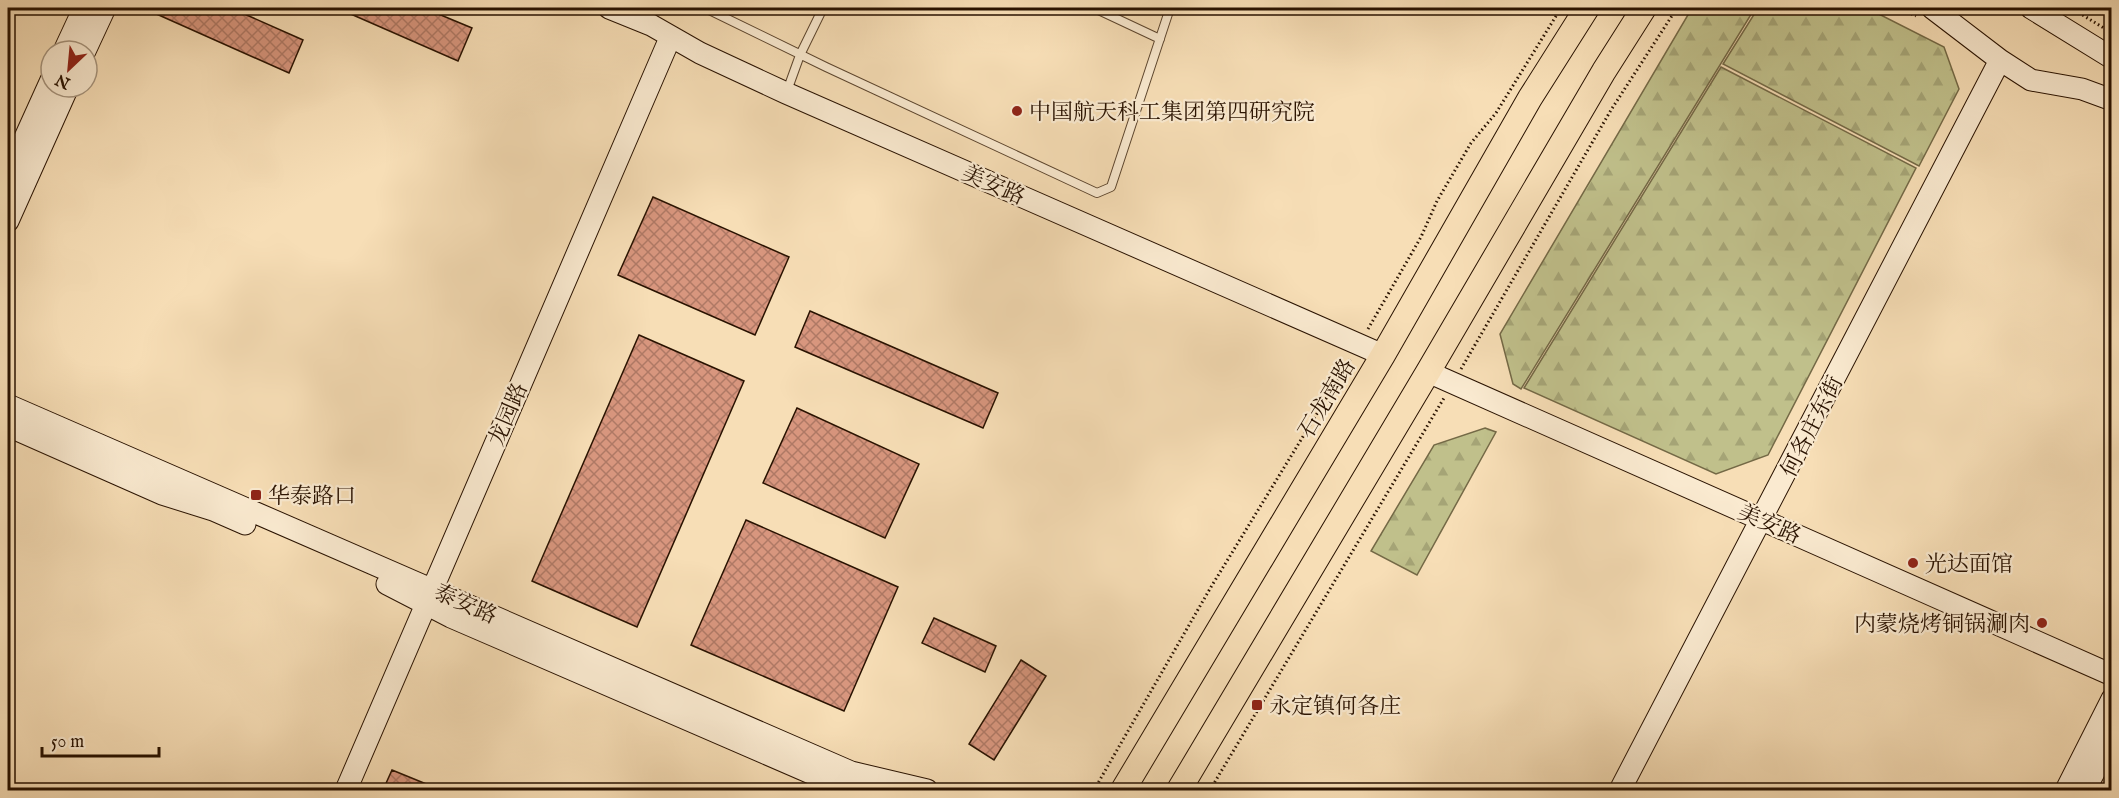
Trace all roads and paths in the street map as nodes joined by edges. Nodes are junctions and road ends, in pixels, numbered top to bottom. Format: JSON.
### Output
{"nodes":[{"id":1,"x":84,"y":8,"type":"edge"},
{"id":2,"x":105,"y":8,"type":"edge"},
{"id":3,"x":609,"y":8,"type":"edge"},
{"id":4,"x":705,"y":8,"type":"edge"},
{"id":5,"x":823,"y":8,"type":"edge"},
{"id":6,"x":1094,"y":8,"type":"edge"},
{"id":7,"x":1170,"y":8,"type":"edge"},
{"id":8,"x":1561,"y":8,"type":"edge"},
{"id":9,"x":1587,"y":8,"type":"edge"},
{"id":10,"x":1644,"y":8,"type":"edge"},
{"id":11,"x":1932,"y":8,"type":"edge"},
{"id":12,"x":2031,"y":8,"type":"edge"},
{"id":13,"x":2071,"y":8,"type":"edge"},
{"id":14,"x":2112,"y":33,"type":"edge"},
{"id":15,"x":670,"y":38,"type":"junction"},
{"id":16,"x":70,"y":39,"type":"edge"},
{"id":17,"x":91,"y":39,"type":"edge"},
{"id":18,"x":1160,"y":39,"type":"junction"},
{"id":19,"x":800,"y":55,"type":"junction"},
{"id":20,"x":2112,"y":58,"type":"edge"},
{"id":21,"x":2000,"y":60,"type":"junction"},
{"id":22,"x":786,"y":93,"type":"junction"},
{"id":23,"x":42,"y":99,"type":"edge"},
{"id":24,"x":63,"y":99,"type":"edge"},
{"id":25,"x":2112,"y":100,"type":"edge"},
{"id":26,"x":8,"y":175,"type":"edge"},
{"id":27,"x":8,"y":221,"type":"edge"},
{"id":28,"x":1359,"y":344,"type":"junction"},
{"id":29,"x":1383,"y":354,"type":"junction"},
{"id":30,"x":1428,"y":372,"type":"junction"},
{"id":31,"x":8,"y":405,"type":"edge"},
{"id":32,"x":8,"y":426,"type":"edge"},
{"id":33,"x":1763,"y":520,"type":"junction"},
{"id":34,"x":429,"y":596,"type":"junction"},
{"id":35,"x":2112,"y":675,"type":"edge"},
{"id":36,"x":2112,"y":699,"type":"edge"},
{"id":37,"x":2112,"y":738,"type":"edge"},
{"id":38,"x":1128,"y":787,"type":"edge"},
{"id":39,"x":346,"y":790,"type":"edge"},
{"id":40,"x":850,"y":790,"type":"edge"},
{"id":41,"x":927,"y":790,"type":"edge"},
{"id":42,"x":1094,"y":790,"type":"edge"},
{"id":43,"x":1179,"y":790,"type":"edge"},
{"id":44,"x":1620,"y":790,"type":"edge"},
{"id":45,"x":2066,"y":790,"type":"edge"},
{"id":46,"x":2085,"y":790,"type":"edge"}],
"edges":[{"from":1,"to":16,"type":"street"},
{"from":2,"to":17,"type":"street"},
{"from":3,"to":15,"type":"street","name":"美安路"},
{"from":4,"to":19,"type":"lane"},
{"from":5,"to":19,"type":"lane"},
{"from":6,"to":18,"type":"lane"},
{"from":7,"to":18,"type":"lane"},
{"from":8,"to":28,"type":"path","name":"石龙南路"},
{"from":9,"to":29,"type":"main road","name":"石龙南路"},
{"from":10,"to":30,"type":"main road"},
{"from":11,"to":21,"type":"street"},
{"from":12,"to":20,"type":"street"},
{"from":13,"to":14,"type":"path"},
{"from":15,"to":22,"type":"street","name":"美安路"},
{"from":15,"to":34,"type":"street","name":"龙园路"},
{"from":18,"to":19,"type":"lane"},
{"from":19,"to":22,"type":"lane"},
{"from":21,"to":25,"type":"street"},
{"from":21,"to":33,"type":"street","name":"何各庄东街"},
{"from":22,"to":28,"type":"street","name":"美安路"},
{"from":23,"to":26,"type":"street"},
{"from":24,"to":27,"type":"street"},
{"from":28,"to":29,"type":"street","name":"美安路"},
{"from":28,"to":42,"type":"path","name":"石龙南路"},
{"from":29,"to":38,"type":"main road","name":"石龙南路"},
{"from":30,"to":33,"type":"street","name":"美安路"},
{"from":30,"to":43,"type":"main road"},
{"from":31,"to":34,"type":"street","name":"泰安路"},
{"from":32,"to":34,"type":"street","name":"泰安路"},
{"from":33,"to":35,"type":"street","name":"美安路"},
{"from":33,"to":44,"type":"street","name":"何各庄东街"},
{"from":34,"to":39,"type":"street","name":"龙园路"},
{"from":34,"to":40,"type":"street","name":"泰安路"},
{"from":34,"to":41,"type":"street","name":"泰安路"},
{"from":36,"to":45,"type":"street"},
{"from":37,"to":46,"type":"street"}]}
